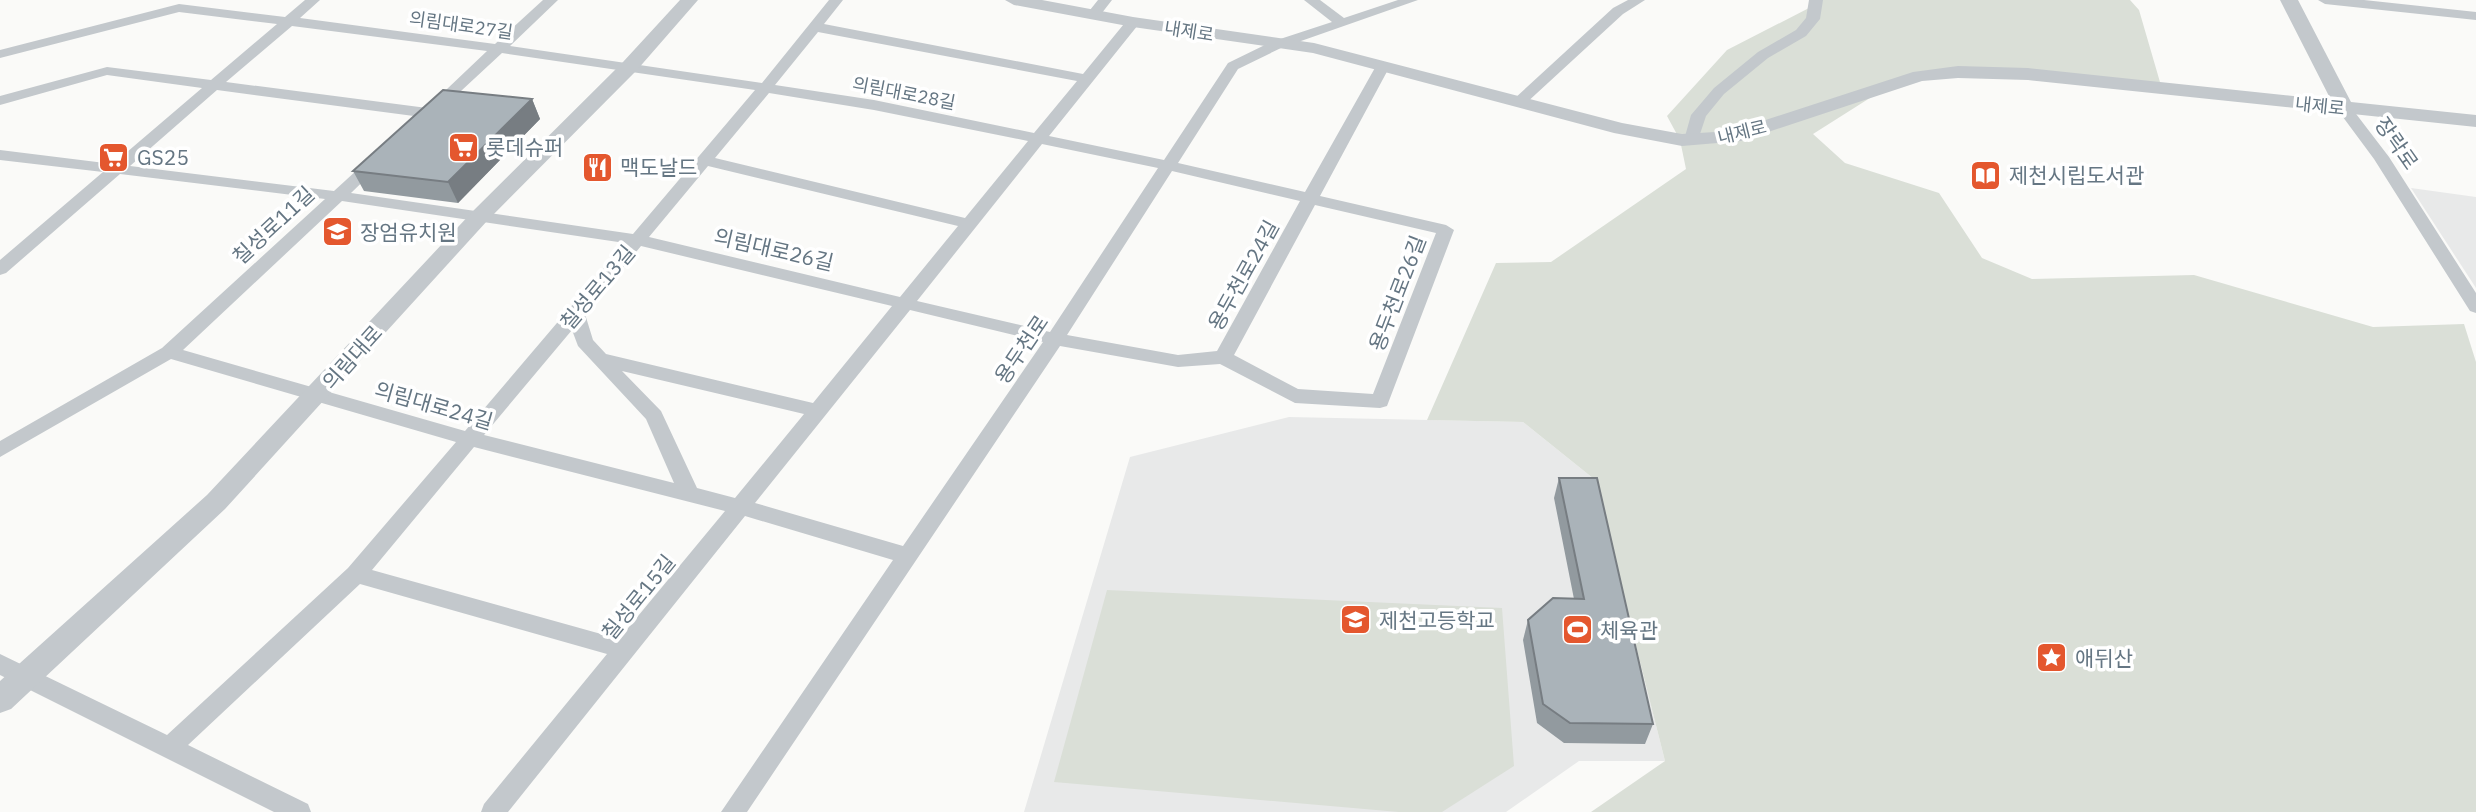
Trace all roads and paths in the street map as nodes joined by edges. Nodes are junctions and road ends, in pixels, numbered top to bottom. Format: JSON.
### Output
{"nodes":[{"id":1,"x":313,"y":0,"type":"edge"},
{"id":2,"x":551,"y":0,"type":"edge"},
{"id":3,"x":690,"y":0,"type":"edge"},
{"id":4,"x":836,"y":0,"type":"edge"},
{"id":5,"x":1014,"y":0,"type":"edge"},
{"id":6,"x":1105,"y":0,"type":"edge"},
{"id":7,"x":1311,"y":0,"type":"edge"},
{"id":8,"x":1411,"y":0,"type":"edge"},
{"id":9,"x":1638,"y":0,"type":"edge"},
{"id":10,"x":1816,"y":0,"type":"edge"},
{"id":11,"x":2289,"y":0,"type":"edge"},
{"id":12,"x":2325,"y":0,"type":"edge"},
{"id":13,"x":1093,"y":15,"type":"junction"},
{"id":14,"x":2476,"y":16,"type":"edge"},
{"id":15,"x":288,"y":21,"type":"junction"},
{"id":16,"x":1133,"y":22,"type":"junction"},
{"id":17,"x":1343,"y":23,"type":"junction"},
{"id":18,"x":815,"y":27,"type":"junction"},
{"id":19,"x":1276,"y":45,"type":"junction"},
{"id":20,"x":498,"y":49,"type":"junction"},
{"id":21,"x":0,"y":54,"type":"edge"},
{"id":22,"x":630,"y":65,"type":"junction"},
{"id":23,"x":1383,"y":65,"type":"junction"},
{"id":24,"x":1088,"y":79,"type":"junction"},
{"id":25,"x":213,"y":85,"type":"junction"},
{"id":26,"x":766,"y":87,"type":"junction"},
{"id":27,"x":0,"y":101,"type":"edge"},
{"id":28,"x":1519,"y":102,"type":"junction"},
{"id":29,"x":2345,"y":109,"type":"junction"},
{"id":30,"x":429,"y":113,"type":"junction"},
{"id":31,"x":2476,"y":121,"type":"edge"},
{"id":32,"x":409,"y":131,"type":"edge"},
{"id":33,"x":1038,"y":140,"type":"junction"},
{"id":34,"x":1692,"y":140,"type":"junction"},
{"id":35,"x":389,"y":150,"type":"edge"},
{"id":36,"x":0,"y":155,"type":"edge"},
{"id":37,"x":704,"y":160,"type":"junction"},
{"id":38,"x":1170,"y":166,"type":"junction"},
{"id":39,"x":116,"y":169,"type":"junction"},
{"id":40,"x":338,"y":196,"type":"junction"},
{"id":41,"x":1311,"y":198,"type":"junction"},
{"id":42,"x":480,"y":216,"type":"junction"},
{"id":43,"x":970,"y":224,"type":"junction"},
{"id":44,"x":636,"y":240,"type":"junction"},
{"id":45,"x":0,"y":269,"type":"edge"},
{"id":46,"x":906,"y":303,"type":"junction"},
{"id":47,"x":2476,"y":307,"type":"edge"},
{"id":48,"x":576,"y":313,"type":"junction"},
{"id":49,"x":1055,"y":339,"type":"junction"},
{"id":50,"x":169,"y":352,"type":"junction"},
{"id":51,"x":1223,"y":357,"type":"junction"},
{"id":52,"x":600,"y":359,"type":"junction"},
{"id":53,"x":317,"y":396,"type":"junction"},
{"id":54,"x":818,"y":411,"type":"junction"},
{"id":55,"x":470,"y":439,"type":"junction"},
{"id":56,"x":0,"y":450,"type":"edge"},
{"id":57,"x":689,"y":494,"type":"junction"},
{"id":58,"x":740,"y":507,"type":"junction"},
{"id":59,"x":906,"y":555,"type":"junction"},
{"id":60,"x":356,"y":573,"type":"junction"},
{"id":61,"x":624,"y":650,"type":"junction"},
{"id":62,"x":0,"y":664,"type":"edge"},
{"id":63,"x":26,"y":679,"type":"junction"},
{"id":64,"x":0,"y":700,"type":"edge"},
{"id":65,"x":169,"y":748,"type":"junction"},
{"id":66,"x":299,"y":812,"type":"edge"},
{"id":67,"x":493,"y":812,"type":"edge"},
{"id":68,"x":733,"y":812,"type":"edge"}],
"edges":[{"from":1,"to":15,"type":"street"},
{"from":2,"to":20,"type":"street"},
{"from":3,"to":22,"type":"street","name":"의림대로"},
{"from":4,"to":18,"type":"street","name":"칠성로13길"},
{"from":5,"to":13,"type":"street","name":"내제로"},
{"from":6,"to":13,"type":"street"},
{"from":7,"to":17,"type":"street"},
{"from":8,"to":17,"type":"street","name":"용두천로"},
{"from":9,"to":28,"type":"street"},
{"from":10,"to":34,"type":"street"},
{"from":11,"to":29,"type":"street","name":"장락로"},
{"from":12,"to":14,"type":"street"},
{"from":13,"to":16,"type":"street","name":"내제로"},
{"from":15,"to":20,"type":"street","name":"의림대로27길"},
{"from":15,"to":21,"type":"street","name":"의림대로27길"},
{"from":15,"to":25,"type":"street"},
{"from":16,"to":19,"type":"street","name":"내제로"},
{"from":16,"to":24,"type":"street","name":"칠성로15길"},
{"from":17,"to":19,"type":"street","name":"용두천로"},
{"from":18,"to":24,"type":"street"},
{"from":18,"to":26,"type":"street","name":"칠성로13길"},
{"from":19,"to":23,"type":"street","name":"내제로"},
{"from":19,"to":38,"type":"street","name":"용두천로"},
{"from":20,"to":22,"type":"street","name":"의림대로27길"},
{"from":20,"to":30,"type":"street"},
{"from":22,"to":26,"type":"street","name":"의림대로28길"},
{"from":22,"to":42,"type":"street","name":"의림대로"},
{"from":23,"to":28,"type":"street","name":"내제로"},
{"from":23,"to":41,"type":"street","name":"용두천로24길"},
{"from":24,"to":33,"type":"street","name":"칠성로15길"},
{"from":25,"to":27,"type":"street"},
{"from":25,"to":30,"type":"street"},
{"from":25,"to":39,"type":"street"},
{"from":26,"to":33,"type":"street","name":"의림대로28길"},
{"from":26,"to":37,"type":"street","name":"칠성로13길"},
{"from":28,"to":34,"type":"street","name":"내제로"},
{"from":29,"to":31,"type":"street","name":"내제로"},
{"from":29,"to":34,"type":"street","name":"내제로"},
{"from":29,"to":47,"type":"street","name":"장락로"},
{"from":30,"to":32,"type":"street"},
{"from":33,"to":38,"type":"street","name":"의림대로28길"},
{"from":33,"to":43,"type":"street","name":"칠성로15길"},
{"from":35,"to":40,"type":"street","name":"칠성로11길"},
{"from":36,"to":39,"type":"street","name":"의림대로26길"},
{"from":37,"to":43,"type":"street"},
{"from":37,"to":44,"type":"street","name":"칠성로13길"},
{"from":38,"to":41,"type":"street","name":"용두천로26길"},
{"from":38,"to":49,"type":"street","name":"용두천로"},
{"from":39,"to":40,"type":"street","name":"의림대로26길"},
{"from":39,"to":45,"type":"street"},
{"from":40,"to":42,"type":"street","name":"의림대로26길"},
{"from":40,"to":50,"type":"street","name":"칠성로11길"},
{"from":41,"to":51,"type":"street","name":"용두천로24길"},
{"from":41,"to":51,"type":"street","name":"용두천로26길"},
{"from":42,"to":44,"type":"street","name":"의림대로26길"},
{"from":42,"to":53,"type":"street","name":"의림대로"},
{"from":43,"to":46,"type":"street","name":"칠성로15길"},
{"from":44,"to":46,"type":"street","name":"의림대로26길"},
{"from":44,"to":48,"type":"street","name":"칠성로13길"},
{"from":46,"to":49,"type":"street","name":"의림대로26길"},
{"from":46,"to":54,"type":"street","name":"칠성로15길"},
{"from":48,"to":52,"type":"street"},
{"from":48,"to":55,"type":"street","name":"칠성로13길"},
{"from":49,"to":51,"type":"street","name":"용두천로24길"},
{"from":49,"to":59,"type":"street","name":"용두천로"},
{"from":50,"to":53,"type":"street","name":"의림대로24길"},
{"from":50,"to":56,"type":"street","name":"칠성로11길"},
{"from":52,"to":54,"type":"street"},
{"from":52,"to":57,"type":"street"},
{"from":53,"to":55,"type":"street","name":"의림대로24길"},
{"from":53,"to":63,"type":"street","name":"의림대로"},
{"from":54,"to":58,"type":"street","name":"칠성로15길"},
{"from":55,"to":57,"type":"street","name":"의림대로24길"},
{"from":55,"to":60,"type":"street","name":"칠성로13길"},
{"from":57,"to":58,"type":"street","name":"의림대로24길"},
{"from":58,"to":59,"type":"street","name":"의림대로24길"},
{"from":58,"to":61,"type":"street","name":"칠성로15길"},
{"from":59,"to":68,"type":"street","name":"용두천로"},
{"from":60,"to":61,"type":"street"},
{"from":60,"to":65,"type":"street","name":"칠성로13길"},
{"from":61,"to":67,"type":"street","name":"칠성로15길"},
{"from":62,"to":63,"type":"street"},
{"from":63,"to":64,"type":"street","name":"의림대로"},
{"from":63,"to":65,"type":"street"},
{"from":65,"to":66,"type":"street"}]}
